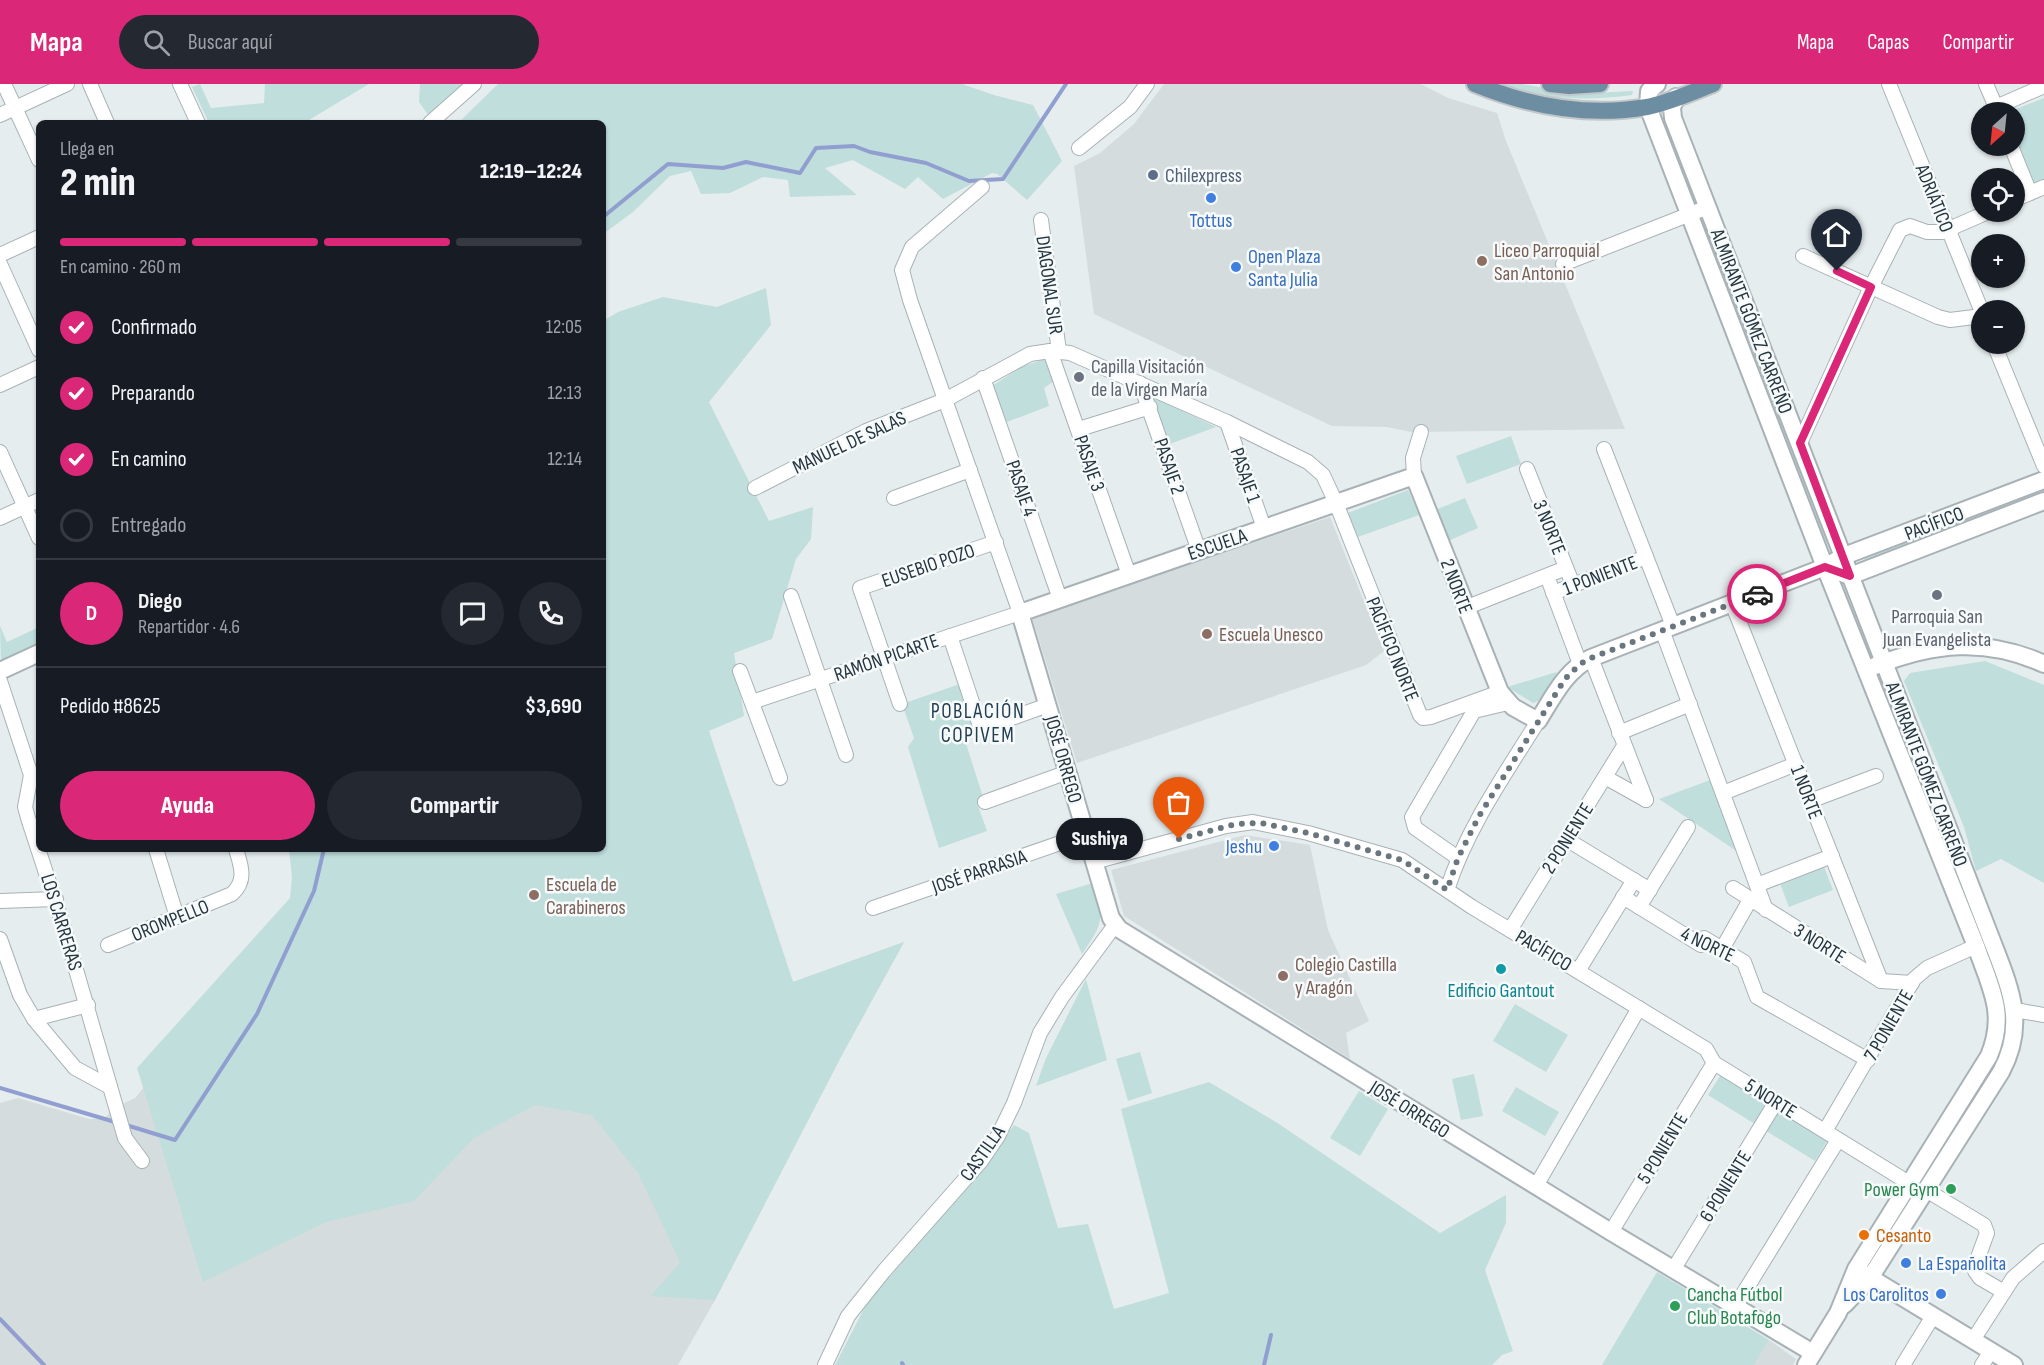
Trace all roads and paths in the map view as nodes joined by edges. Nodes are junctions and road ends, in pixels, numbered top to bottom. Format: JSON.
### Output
{"nodes":[{"id":1,"x":4,"y":84,"type":"edge"},
{"id":2,"x":67,"y":84,"type":"edge"},
{"id":3,"x":90,"y":84,"type":"edge"},
{"id":4,"x":180,"y":84,"type":"edge"},
{"id":5,"x":474,"y":84,"type":"edge"},
{"id":6,"x":1147,"y":84,"type":"edge"},
{"id":7,"x":1475,"y":84,"type":"edge"},
{"id":8,"x":1550,"y":84,"type":"edge"},
{"id":9,"x":1600,"y":84,"type":"edge"},
{"id":10,"x":1657,"y":84,"type":"edge"},
{"id":11,"x":1713,"y":84,"type":"edge"},
{"id":12,"x":1888,"y":84,"type":"edge"},
{"id":13,"x":1986,"y":84,"type":"edge"},
{"id":14,"x":2044,"y":86,"type":"edge"},
{"id":15,"x":1676,"y":97,"type":"junction"},
{"id":16,"x":1994,"y":102,"type":"edge"},
{"id":17,"x":2013,"y":102,"type":"edge"},
{"id":18,"x":1648,"y":107,"type":"junction"},
{"id":19,"x":15,"y":108,"type":"junction"},
{"id":20,"x":0,"y":115,"type":"edge"},
{"id":21,"x":106,"y":120,"type":"edge"},
{"id":22,"x":197,"y":120,"type":"edge"},
{"id":23,"x":433,"y":120,"type":"edge"},
{"id":24,"x":1079,"y":148,"type":"dead end"},
{"id":25,"x":36,"y":154,"type":"edge"},
{"id":26,"x":2015,"y":156,"type":"edge"},
{"id":27,"x":982,"y":187,"type":"dead end"},
{"id":28,"x":2044,"y":188,"type":"edge"},
{"id":29,"x":2030,"y":194,"type":"junction"},
{"id":30,"x":2025,"y":196,"type":"edge"},
{"id":31,"x":1708,"y":207,"type":"junction"},
{"id":32,"x":1689,"y":214,"type":"junction"},
{"id":33,"x":1971,"y":219,"type":"edge"},
{"id":34,"x":1041,"y":220,"type":"dead end"},
{"id":35,"x":1948,"y":229,"type":"junction"},
{"id":36,"x":36,"y":238,"type":"edge"},
{"id":37,"x":0,"y":255,"type":"edge"},
{"id":38,"x":1803,"y":256,"type":"dead end"},
{"id":39,"x":0,"y":264,"type":"edge"},
{"id":40,"x":1563,"y":264,"type":"dead end"},
{"id":41,"x":1871,"y":287,"type":"junction"},
{"id":42,"x":1976,"y":300,"type":"edge"},
{"id":43,"x":1971,"y":316,"type":"edge"},
{"id":44,"x":1753,"y":322,"type":"junction"},
{"id":45,"x":1733,"y":330,"type":"junction"},
{"id":46,"x":36,"y":343,"type":"edge"},
{"id":47,"x":1055,"y":351,"type":"junction"},
{"id":48,"x":1998,"y":354,"type":"edge"},
{"id":49,"x":36,"y":368,"type":"edge"},
{"id":50,"x":983,"y":378,"type":"junction"},
{"id":51,"x":1140,"y":383,"type":"junction"},
{"id":52,"x":0,"y":385,"type":"edge"},
{"id":53,"x":1782,"y":397,"type":"junction"},
{"id":54,"x":945,"y":399,"type":"junction"},
{"id":55,"x":1762,"y":404,"type":"junction"},
{"id":56,"x":1150,"y":407,"type":"junction"},
{"id":57,"x":1227,"y":422,"type":"junction"},
{"id":58,"x":1079,"y":429,"type":"junction"},
{"id":59,"x":1421,"y":432,"type":"dead end"},
{"id":60,"x":1800,"y":443,"type":"junction"},
{"id":61,"x":1604,"y":449,"type":"dead end"},
{"id":62,"x":0,"y":452,"type":"edge"},
{"id":63,"x":2044,"y":466,"type":"edge"},
{"id":64,"x":1527,"y":469,"type":"dead end"},
{"id":65,"x":970,"y":470,"type":"junction"},
{"id":66,"x":1414,"y":476,"type":"junction"},
{"id":67,"x":2044,"y":480,"type":"edge"},
{"id":68,"x":755,"y":488,"type":"dead end"},
{"id":69,"x":894,"y":498,"type":"dead end"},
{"id":70,"x":2044,"y":501,"type":"edge"},
{"id":71,"x":36,"y":502,"type":"edge"},
{"id":72,"x":1336,"y":503,"type":"junction"},
{"id":73,"x":25,"y":507,"type":"junction"},
{"id":74,"x":0,"y":518,"type":"edge"},
{"id":75,"x":1264,"y":528,"type":"junction"},
{"id":76,"x":36,"y":531,"type":"edge"},
{"id":77,"x":996,"y":542,"type":"junction"},
{"id":78,"x":1199,"y":550,"type":"junction"},
{"id":79,"x":1844,"y":556,"type":"junction"},
{"id":80,"x":1646,"y":557,"type":"junction"},
{"id":81,"x":1825,"y":567,"type":"junction"},
{"id":82,"x":1566,"y":568,"type":"junction"},
{"id":83,"x":1129,"y":575,"type":"junction"},
{"id":84,"x":1547,"y":576,"type":"junction"},
{"id":85,"x":1850,"y":576,"type":"junction"},
{"id":86,"x":1573,"y":585,"type":"junction"},
{"id":87,"x":1553,"y":593,"type":"junction"},
{"id":88,"x":791,"y":596,"type":"dead end"},
{"id":89,"x":1060,"y":599,"type":"junction"},
{"id":90,"x":1732,"y":603,"type":"junction"},
{"id":91,"x":1465,"y":608,"type":"junction"},
{"id":92,"x":1020,"y":613,"type":"junction"},
{"id":93,"x":1667,"y":628,"type":"junction"},
{"id":94,"x":950,"y":636,"type":"junction"},
{"id":95,"x":36,"y":654,"type":"edge"},
{"id":96,"x":885,"y":658,"type":"junction"},
{"id":97,"x":1586,"y":661,"type":"junction"},
{"id":98,"x":1884,"y":662,"type":"junction"},
{"id":99,"x":2044,"y":664,"type":"edge"},
{"id":100,"x":1865,"y":669,"type":"junction"},
{"id":101,"x":0,"y":671,"type":"edge"},
{"id":102,"x":740,"y":671,"type":"dead end"},
{"id":103,"x":820,"y":680,"type":"junction"},
{"id":104,"x":0,"y":681,"type":"edge"},
{"id":105,"x":1504,"y":698,"type":"junction"},
{"id":106,"x":752,"y":702,"type":"junction"},
{"id":107,"x":900,"y":704,"type":"dead end"},
{"id":108,"x":1690,"y":704,"type":"junction"},
{"id":109,"x":1048,"y":705,"type":"junction"},
{"id":110,"x":1538,"y":721,"type":"junction"},
{"id":111,"x":1622,"y":740,"type":"junction"},
{"id":112,"x":846,"y":755,"type":"dead end"},
{"id":113,"x":1796,"y":764,"type":"junction"},
{"id":114,"x":1068,"y":772,"type":"junction"},
{"id":115,"x":1876,"y":776,"type":"dead end"},
{"id":116,"x":1605,"y":777,"type":"junction"},
{"id":117,"x":780,"y":778,"type":"dead end"},
{"id":118,"x":1722,"y":793,"type":"junction"},
{"id":119,"x":985,"y":801,"type":"dead end"},
{"id":120,"x":1810,"y":801,"type":"junction"},
{"id":121,"x":1688,"y":827,"type":"dead end"},
{"id":122,"x":1086,"y":834,"type":"junction"},
{"id":123,"x":1566,"y":839,"type":"junction"},
{"id":124,"x":36,"y":840,"type":"edge"},
{"id":125,"x":40,"y":852,"type":"edge"},
{"id":126,"x":157,"y":852,"type":"edge"},
{"id":127,"x":237,"y":852,"type":"edge"},
{"id":128,"x":1832,"y":856,"type":"junction"},
{"id":129,"x":1458,"y":858,"type":"junction"},
{"id":130,"x":1094,"y":862,"type":"junction"},
{"id":131,"x":1634,"y":880,"type":"junction"},
{"id":132,"x":1757,"y":885,"type":"junction"},
{"id":133,"x":1733,"y":888,"type":"dead end"},
{"id":134,"x":1447,"y":890,"type":"junction"},
{"id":135,"x":1650,"y":890,"type":"junction"},
{"id":136,"x":1623,"y":897,"type":"junction"},
{"id":137,"x":56,"y":899,"type":"junction"},
{"id":138,"x":1750,"y":900,"type":"junction"},
{"id":139,"x":0,"y":901,"type":"edge"},
{"id":140,"x":1639,"y":907,"type":"junction"},
{"id":141,"x":873,"y":908,"type":"dead end"},
{"id":142,"x":1767,"y":910,"type":"junction"},
{"id":143,"x":177,"y":917,"type":"junction"},
{"id":144,"x":1115,"y":925,"type":"junction"},
{"id":145,"x":1510,"y":930,"type":"junction"},
{"id":146,"x":0,"y":939,"type":"edge"},
{"id":147,"x":108,"y":945,"type":"dead end"},
{"id":148,"x":1977,"y":946,"type":"junction"},
{"id":149,"x":1722,"y":949,"type":"junction"},
{"id":150,"x":1578,"y":971,"type":"junction"},
{"id":151,"x":1881,"y":981,"type":"junction"},
{"id":152,"x":1912,"y":983,"type":"junction"},
{"id":153,"x":88,"y":1005,"type":"junction"},
{"id":154,"x":1639,"y":1008,"type":"junction"},
{"id":155,"x":2015,"y":1010,"type":"junction"},
{"id":156,"x":2044,"y":1015,"type":"edge"},
{"id":157,"x":34,"y":1018,"type":"junction"},
{"id":158,"x":1868,"y":1060,"type":"junction"},
{"id":159,"x":1714,"y":1063,"type":"junction"},
{"id":160,"x":110,"y":1087,"type":"junction"},
{"id":161,"x":1776,"y":1102,"type":"junction"},
{"id":162,"x":1825,"y":1131,"type":"junction"},
{"id":163,"x":1838,"y":1140,"type":"junction"},
{"id":164,"x":142,"y":1161,"type":"dead end"},
{"id":165,"x":1909,"y":1184,"type":"junction"},
{"id":166,"x":1536,"y":1186,"type":"junction"},
{"id":167,"x":1926,"y":1190,"type":"junction"},
{"id":168,"x":1611,"y":1232,"type":"junction"},
{"id":169,"x":2044,"y":1251,"type":"edge"},
{"id":170,"x":1673,"y":1270,"type":"junction"},
{"id":171,"x":1863,"y":1273,"type":"junction"},
{"id":172,"x":2004,"y":1292,"type":"junction"},
{"id":173,"x":1735,"y":1307,"type":"junction"},
{"id":174,"x":1933,"y":1316,"type":"junction"},
{"id":175,"x":1972,"y":1340,"type":"junction"},
{"id":176,"x":1986,"y":1358,"type":"edge"},
{"id":177,"x":1810,"y":1359,"type":"edge"},
{"id":178,"x":825,"y":1365,"type":"edge"},
{"id":179,"x":1903,"y":1365,"type":"edge"},
{"id":180,"x":2014,"y":1365,"type":"edge"}],
"edges":[{"from":1,"to":19,"type":"street"},
{"from":2,"to":19,"type":"street"},
{"from":3,"to":21,"type":"street"},
{"from":4,"to":22,"type":"street"},
{"from":5,"to":23,"type":"street"},
{"from":6,"to":24,"type":"street"},
{"from":7,"to":18,"type":"main road"},
{"from":8,"to":9,"type":"main road"},
{"from":10,"to":18,"type":"street"},
{"from":11,"to":15,"type":"main road"},
{"from":12,"to":35,"type":"street","name":"ADRIÁTICO"},
{"from":13,"to":16,"type":"street"},
{"from":14,"to":17,"type":"street"},
{"from":15,"to":18,"type":"main road"},
{"from":15,"to":31,"type":"street","name":"ALMIRANTE GÓMEZ CARREÑO"},
{"from":18,"to":32,"type":"street","name":"ALMIRANTE GÓMEZ CARREÑO"},
{"from":19,"to":20,"type":"street"},
{"from":19,"to":25,"type":"street"},
{"from":26,"to":29,"type":"street"},
{"from":27,"to":54,"type":"street","name":"JOSÉ ORREGO"},
{"from":28,"to":29,"type":"street"},
{"from":29,"to":30,"type":"street"},
{"from":31,"to":32,"type":"street","name":"ALMIRANTE GÓMEZ CARREÑO"},
{"from":31,"to":44,"type":"street","name":"ALMIRANTE GÓMEZ CARREÑO"},
{"from":32,"to":40,"type":"street","name":"ALMIRANTE GÓMEZ CARREÑO"},
{"from":32,"to":45,"type":"street","name":"ALMIRANTE GÓMEZ CARREÑO"},
{"from":33,"to":35,"type":"street"},
{"from":34,"to":47,"type":"street","name":"DIAGONAL SUR"},
{"from":35,"to":41,"type":"street"},
{"from":35,"to":42,"type":"street","name":"ADRIÁTICO"},
{"from":36,"to":37,"type":"street"},
{"from":38,"to":41,"type":"street"},
{"from":39,"to":46,"type":"street"},
{"from":41,"to":43,"type":"street"},
{"from":41,"to":60,"type":"street"},
{"from":44,"to":45,"type":"street"},
{"from":44,"to":53,"type":"street","name":"ALMIRANTE GÓMEZ CARREÑO"},
{"from":45,"to":55,"type":"street","name":"ALMIRANTE GÓMEZ CARREÑO"},
{"from":47,"to":50,"type":"street","name":"DIAGONAL SUR"},
{"from":47,"to":51,"type":"street","name":"DIAGONAL SUR"},
{"from":47,"to":58,"type":"street","name":"PASAJE 3"},
{"from":48,"to":63,"type":"street"},
{"from":49,"to":52,"type":"street"},
{"from":50,"to":54,"type":"street","name":"DIAGONAL SUR"},
{"from":50,"to":89,"type":"street","name":"PASAJE 4"},
{"from":51,"to":56,"type":"street","name":"PASAJE 2"},
{"from":51,"to":57,"type":"street","name":"DIAGONAL SUR"},
{"from":53,"to":55,"type":"street"},
{"from":53,"to":60,"type":"street","name":"ALMIRANTE GÓMEZ CARREÑO"},
{"from":54,"to":65,"type":"street","name":"JOSÉ ORREGO"},
{"from":54,"to":68,"type":"street","name":"MANUEL DE SALAS"},
{"from":55,"to":81,"type":"street","name":"ALMIRANTE GÓMEZ CARREÑO"},
{"from":56,"to":58,"type":"street"},
{"from":56,"to":78,"type":"street","name":"PASAJE 2"},
{"from":57,"to":72,"type":"street","name":"DIAGONAL SUR"},
{"from":57,"to":75,"type":"street","name":"PASAJE 1"},
{"from":58,"to":83,"type":"street","name":"PASAJE 3"},
{"from":59,"to":66,"type":"street","name":"2 NORTE"},
{"from":60,"to":79,"type":"street","name":"ALMIRANTE GÓMEZ CARREÑO"},
{"from":61,"to":80,"type":"street"},
{"from":62,"to":73,"type":"street"},
{"from":64,"to":82,"type":"street","name":"3 NORTE"},
{"from":65,"to":69,"type":"street"},
{"from":65,"to":77,"type":"street","name":"JOSÉ ORREGO"},
{"from":66,"to":72,"type":"street","name":"ESCUELA"},
{"from":66,"to":91,"type":"street","name":"2 NORTE"},
{"from":67,"to":79,"type":"street","name":"PACÍFICO"},
{"from":70,"to":85,"type":"street","name":"PACÍFICO"},
{"from":71,"to":73,"type":"street"},
{"from":72,"to":75,"type":"street","name":"ESCUELA"},
{"from":72,"to":105,"type":"street","name":"PACÍFICO NORTE"},
{"from":73,"to":74,"type":"street"},
{"from":73,"to":76,"type":"street"},
{"from":75,"to":78,"type":"street","name":"ESCUELA"},
{"from":77,"to":92,"type":"street","name":"JOSÉ ORREGO"},
{"from":77,"to":96,"type":"street","name":"EUSEBIO POZO"},
{"from":78,"to":83,"type":"street","name":"ESCUELA"},
{"from":79,"to":81,"type":"street","name":"PACÍFICO"},
{"from":79,"to":85,"type":"street","name":"ALMIRANTE GÓMEZ CARREÑO"},
{"from":80,"to":86,"type":"street","name":"1 PONIENTE"},
{"from":80,"to":93,"type":"street"},
{"from":81,"to":85,"type":"street"},
{"from":81,"to":90,"type":"street","name":"PACÍFICO"},
{"from":81,"to":100,"type":"street","name":"ALMIRANTE GÓMEZ CARREÑO"},
{"from":82,"to":84,"type":"street","name":"1 PONIENTE"},
{"from":82,"to":86,"type":"street","name":"3 NORTE"},
{"from":83,"to":89,"type":"street","name":"ESCUELA"},
{"from":84,"to":87,"type":"street","name":"3 NORTE"},
{"from":84,"to":91,"type":"street","name":"1 PONIENTE"},
{"from":85,"to":98,"type":"street","name":"ALMIRANTE GÓMEZ CARREÑO"},
{"from":86,"to":87,"type":"street","name":"1 PONIENTE"},
{"from":87,"to":97,"type":"street","name":"3 NORTE"},
{"from":88,"to":103,"type":"street"},
{"from":89,"to":92,"type":"street","name":"ESCUELA"},
{"from":90,"to":93,"type":"street","name":"PACÍFICO"},
{"from":90,"to":113,"type":"street","name":"1 NORTE"},
{"from":91,"to":105,"type":"street","name":"2 NORTE"},
{"from":92,"to":94,"type":"street","name":"RAMÓN PICARTE"},
{"from":92,"to":109,"type":"street","name":"JOSÉ ORREGO"},
{"from":93,"to":97,"type":"street","name":"PACÍFICO"},
{"from":93,"to":108,"type":"street"},
{"from":94,"to":96,"type":"street","name":"RAMÓN PICARTE"},
{"from":94,"to":109,"type":"street"},
{"from":95,"to":101,"type":"street"},
{"from":96,"to":103,"type":"street","name":"RAMÓN PICARTE"},
{"from":96,"to":107,"type":"street"},
{"from":97,"to":110,"type":"street","name":"PACÍFICO"},
{"from":97,"to":111,"type":"street","name":"3 NORTE"},
{"from":98,"to":99,"type":"street"},
{"from":98,"to":100,"type":"street"},
{"from":98,"to":155,"type":"street","name":"ALMIRANTE GÓMEZ CARREÑO"},
{"from":100,"to":148,"type":"street","name":"ALMIRANTE GÓMEZ CARREÑO"},
{"from":102,"to":106,"type":"street"},
{"from":103,"to":106,"type":"street","name":"RAMÓN PICARTE"},
{"from":103,"to":112,"type":"street"},
{"from":104,"to":124,"type":"street","name":"LOS CARRERAS"},
{"from":105,"to":110,"type":"street"},
{"from":105,"to":129,"type":"street"},
{"from":106,"to":117,"type":"street"},
{"from":108,"to":111,"type":"street"},
{"from":108,"to":118,"type":"street"},
{"from":109,"to":114,"type":"street","name":"JOSÉ ORREGO"},
{"from":110,"to":129,"type":"street","name":"PACÍFICO"},
{"from":111,"to":116,"type":"street","name":"2 PONIENTE"},
{"from":111,"to":116,"type":"street","name":"3 NORTE"},
{"from":113,"to":118,"type":"street"},
{"from":113,"to":120,"type":"street","name":"1 NORTE"},
{"from":114,"to":119,"type":"street"},
{"from":114,"to":122,"type":"street","name":"JOSÉ ORREGO"},
{"from":115,"to":120,"type":"street"},
{"from":116,"to":123,"type":"street","name":"2 PONIENTE"},
{"from":118,"to":132,"type":"street"},
{"from":120,"to":128,"type":"street","name":"1 NORTE"},
{"from":121,"to":135,"type":"street"},
{"from":122,"to":130,"type":"street","name":"JOSÉ ORREGO"},
{"from":122,"to":141,"type":"street","name":"JOSÉ PARRASIA"},
{"from":123,"to":131,"type":"street"},
{"from":123,"to":145,"type":"street","name":"2 PONIENTE"},
{"from":125,"to":137,"type":"street","name":"LOS CARRERAS"},
{"from":126,"to":143,"type":"street"},
{"from":127,"to":143,"type":"street","name":"OROMPELLO"},
{"from":128,"to":132,"type":"street"},
{"from":128,"to":151,"type":"street","name":"1 NORTE"},
{"from":129,"to":134,"type":"street","name":"PACÍFICO"},
{"from":130,"to":134,"type":"street"},
{"from":130,"to":144,"type":"street","name":"JOSÉ ORREGO"},
{"from":131,"to":135,"type":"street"},
{"from":131,"to":136,"type":"street"},
{"from":132,"to":142,"type":"street"},
{"from":133,"to":138,"type":"street","name":"3 NORTE"},
{"from":134,"to":145,"type":"street","name":"PACÍFICO"},
{"from":135,"to":140,"type":"street"},
{"from":136,"to":140,"type":"street","name":"4 NORTE"},
{"from":136,"to":150,"type":"street"},
{"from":137,"to":139,"type":"street"},
{"from":137,"to":153,"type":"street","name":"LOS CARRERAS"},
{"from":138,"to":142,"type":"street","name":"3 NORTE"},
{"from":138,"to":149,"type":"street"},
{"from":140,"to":149,"type":"street","name":"4 NORTE"},
{"from":142,"to":151,"type":"street","name":"3 NORTE"},
{"from":143,"to":147,"type":"street","name":"OROMPELLO"},
{"from":144,"to":166,"type":"street","name":"JOSÉ ORREGO"},
{"from":144,"to":178,"type":"street","name":"CASTILLA"},
{"from":145,"to":150,"type":"street","name":"PACÍFICO"},
{"from":146,"to":157,"type":"street"},
{"from":148,"to":152,"type":"street","name":"7 PONIENTE"},
{"from":148,"to":165,"type":"street","name":"ALMIRANTE GÓMEZ CARREÑO"},
{"from":149,"to":158,"type":"street","name":"4 NORTE"},
{"from":150,"to":154,"type":"street","name":"PACÍFICO"},
{"from":151,"to":152,"type":"street","name":"3 NORTE"},
{"from":152,"to":158,"type":"street","name":"7 PONIENTE"},
{"from":153,"to":157,"type":"street"},
{"from":153,"to":160,"type":"street","name":"LOS CARRERAS"},
{"from":154,"to":159,"type":"street","name":"5 NORTE"},
{"from":154,"to":166,"type":"street"},
{"from":155,"to":156,"type":"street"},
{"from":155,"to":167,"type":"street","name":"ALMIRANTE GÓMEZ CARREÑO"},
{"from":157,"to":160,"type":"street"},
{"from":158,"to":162,"type":"street","name":"7 PONIENTE"},
{"from":159,"to":161,"type":"street","name":"5 NORTE"},
{"from":159,"to":168,"type":"street","name":"5 PONIENTE"},
{"from":160,"to":164,"type":"street","name":"LOS CARRERAS"},
{"from":161,"to":162,"type":"street","name":"5 NORTE"},
{"from":161,"to":170,"type":"street","name":"6 PONIENTE"},
{"from":162,"to":163,"type":"street","name":"5 NORTE"},
{"from":163,"to":165,"type":"street","name":"5 NORTE"},
{"from":163,"to":173,"type":"street"},
{"from":165,"to":171,"type":"street","name":"ALMIRANTE GÓMEZ CARREÑO"},
{"from":166,"to":168,"type":"street"},
{"from":167,"to":171,"type":"street","name":"ALMIRANTE GÓMEZ CARREÑO"},
{"from":167,"to":172,"type":"street"},
{"from":168,"to":170,"type":"street"},
{"from":169,"to":172,"type":"street"},
{"from":170,"to":173,"type":"street"},
{"from":171,"to":174,"type":"street"},
{"from":171,"to":177,"type":"street","name":"ALMIRANTE GÓMEZ CARREÑO"},
{"from":172,"to":175,"type":"street"},
{"from":173,"to":177,"type":"street"},
{"from":174,"to":175,"type":"street"},
{"from":174,"to":179,"type":"street"},
{"from":175,"to":176,"type":"street"},
{"from":176,"to":180,"type":"street"}]}
